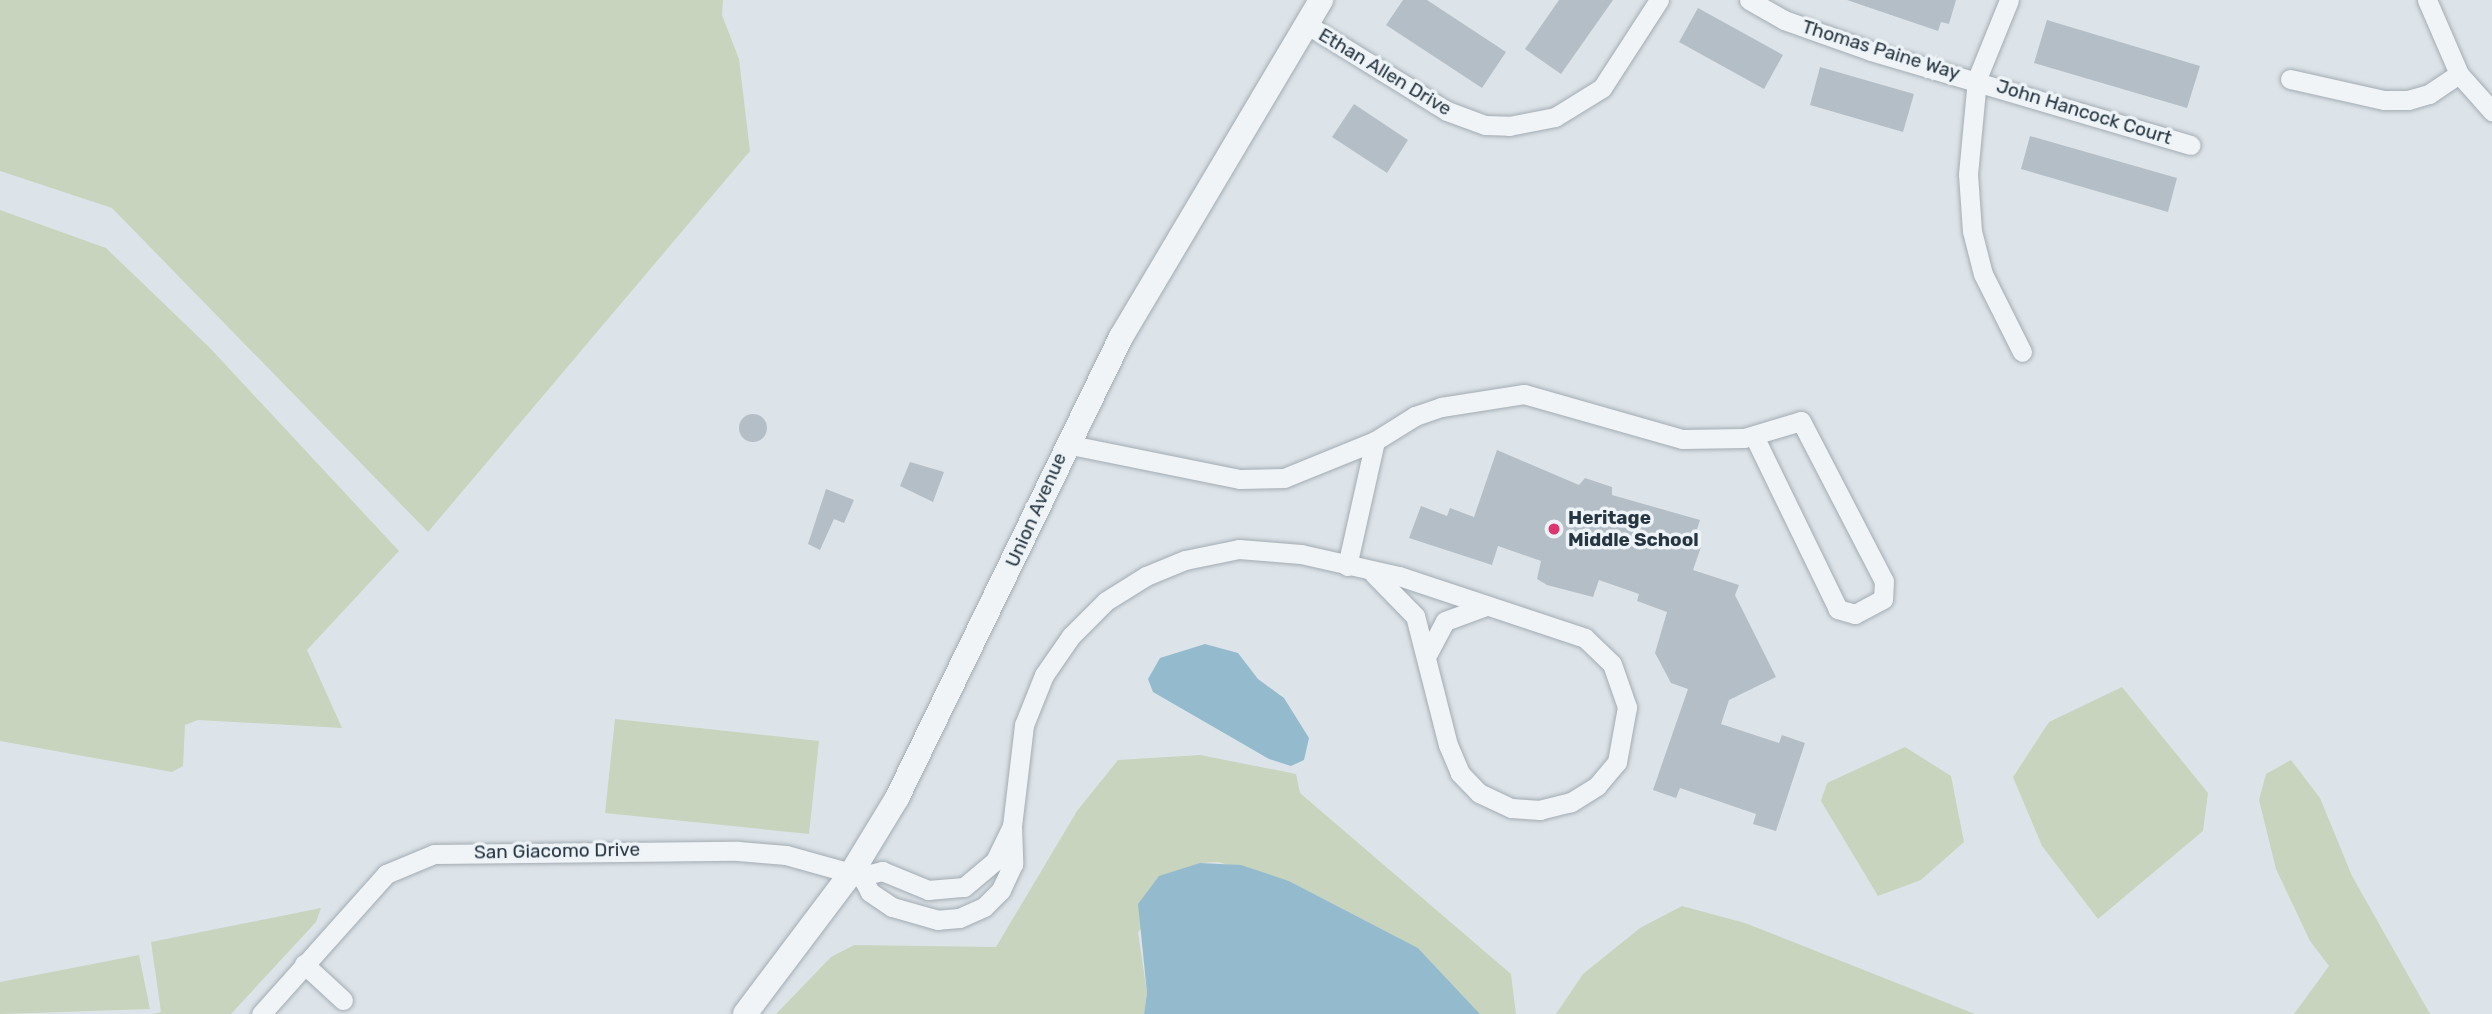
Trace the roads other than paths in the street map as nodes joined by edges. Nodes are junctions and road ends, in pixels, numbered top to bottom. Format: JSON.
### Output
{"nodes":[{"id":1,"x":1321,"y":0,"type":"edge"},
{"id":2,"x":1659,"y":0,"type":"edge"},
{"id":3,"x":1749,"y":0,"type":"edge"},
{"id":4,"x":2009,"y":0,"type":"edge"},
{"id":5,"x":2427,"y":0,"type":"edge"},
{"id":6,"x":1306,"y":24,"type":"junction"},
{"id":7,"x":2459,"y":74,"type":"junction"},
{"id":8,"x":1977,"y":79,"type":"junction"},
{"id":9,"x":2290,"y":79,"type":"dead end"},
{"id":10,"x":2492,"y":111,"type":"edge"},
{"id":11,"x":2190,"y":145,"type":"dead end"},
{"id":12,"x":2022,"y":352,"type":"dead end"},
{"id":13,"x":1754,"y":436,"type":"junction"},
{"id":14,"x":1375,"y":441,"type":"junction"},
{"id":15,"x":1066,"y":444,"type":"junction"},
{"id":16,"x":1347,"y":566,"type":"junction"},
{"id":17,"x":1374,"y":574,"type":"junction"},
{"id":18,"x":1487,"y":606,"type":"junction"},
{"id":19,"x":1428,"y":653,"type":"junction"},
{"id":20,"x":1012,"y":825,"type":"junction"},
{"id":21,"x":856,"y":874,"type":"junction"},
{"id":22,"x":304,"y":964,"type":"junction"},
{"id":23,"x":343,"y":1000,"type":"dead end"},
{"id":24,"x":261,"y":1014,"type":"edge"},
{"id":25,"x":745,"y":1014,"type":"edge"}],
"edges":[{"from":1,"to":6,"type":"street","name":"Union Avenue"},
{"from":2,"to":6,"type":"street","name":"Ethan Allen Drive"},
{"from":3,"to":8,"type":"street","name":"Thomas Paine Way"},
{"from":4,"to":8,"type":"street"},
{"from":5,"to":7,"type":"street"},
{"from":6,"to":15,"type":"street","name":"Union Avenue"},
{"from":7,"to":9,"type":"street"},
{"from":7,"to":10,"type":"street"},
{"from":8,"to":11,"type":"street","name":"John Hancock Court"},
{"from":8,"to":12,"type":"street"},
{"from":13,"to":13,"type":"street"},
{"from":13,"to":14,"type":"street"},
{"from":14,"to":15,"type":"street"},
{"from":14,"to":16,"type":"street"},
{"from":15,"to":21,"type":"street","name":"Union Avenue"},
{"from":16,"to":17,"type":"street"},
{"from":16,"to":20,"type":"street"},
{"from":17,"to":18,"type":"street"},
{"from":17,"to":19,"type":"street"},
{"from":18,"to":19,"type":"street"},
{"from":18,"to":19,"type":"street"},
{"from":20,"to":21,"type":"street","name":"San Giacomo Drive"},
{"from":20,"to":21,"type":"street"},
{"from":21,"to":22,"type":"street","name":"San Giacomo Drive"},
{"from":21,"to":25,"type":"street","name":"Union Avenue"},
{"from":22,"to":23,"type":"street"},
{"from":22,"to":24,"type":"street","name":"San Giacomo Drive"}]}
